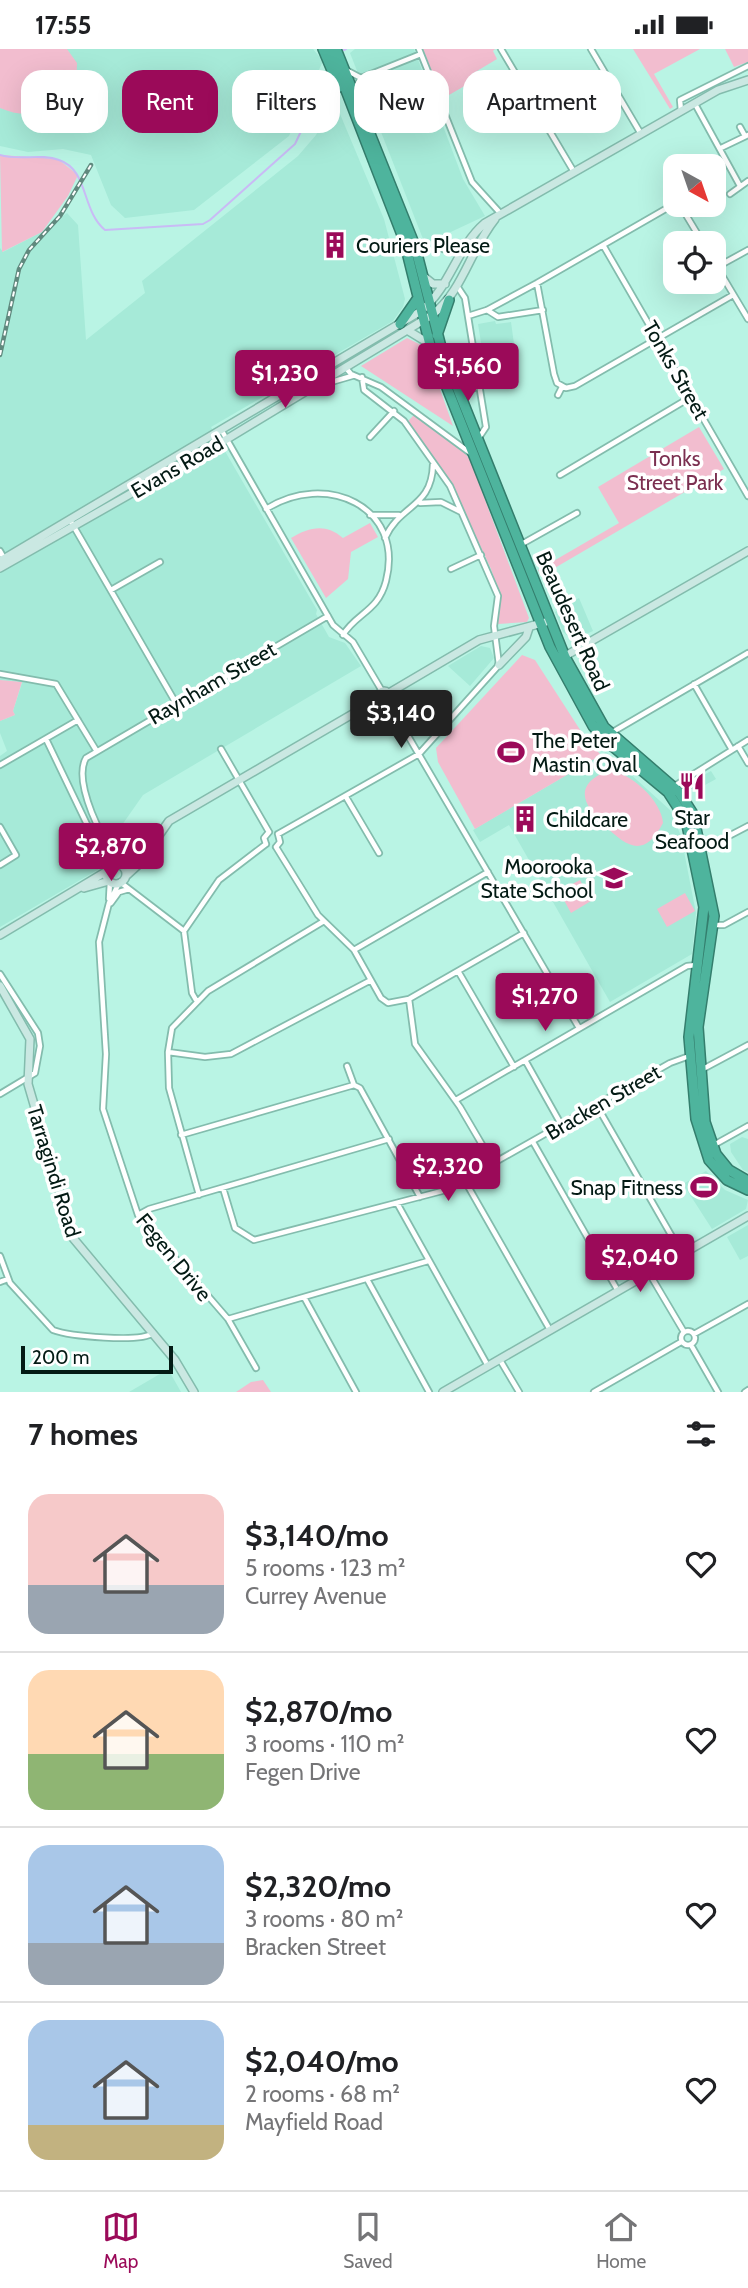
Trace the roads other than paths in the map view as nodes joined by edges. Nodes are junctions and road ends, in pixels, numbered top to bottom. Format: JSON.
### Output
{"nodes":[{"id":1,"x":323,"y":49,"type":"edge"},
{"id":2,"x":330,"y":49,"type":"edge"},
{"id":3,"x":336,"y":49,"type":"edge"},
{"id":4,"x":501,"y":49,"type":"edge"},
{"id":5,"x":591,"y":49,"type":"edge"},
{"id":6,"x":420,"y":52,"type":"edge"},
{"id":7,"x":748,"y":66,"type":"edge"},
{"id":8,"x":343,"y":68,"type":"junction"},
{"id":9,"x":741,"y":69,"type":"junction"},
{"id":10,"x":379,"y":70,"type":"edge"},
{"id":11,"x":354,"y":74,"type":"edge"},
{"id":12,"x":748,"y":80,"type":"edge"},
{"id":13,"x":354,"y":91,"type":"edge"},
{"id":14,"x":694,"y":103,"type":"junction"},
{"id":15,"x":681,"y":111,"type":"junction"},
{"id":16,"x":354,"y":115,"type":"joint"},
{"id":17,"x":740,"y":127,"type":"dead end"},
{"id":18,"x":361,"y":133,"type":"edge"},
{"id":19,"x":371,"y":133,"type":"edge"},
{"id":20,"x":641,"y":134,"type":"junction"},
{"id":21,"x":747,"y":136,"type":"edge"},
{"id":22,"x":721,"y":148,"type":"junction"},
{"id":23,"x":574,"y":173,"type":"junction"},
{"id":24,"x":748,"y":181,"type":"edge"},
{"id":25,"x":740,"y":186,"type":"junction"},
{"id":26,"x":730,"y":194,"type":"dead end"},
{"id":27,"x":663,"y":212,"type":"edge"},
{"id":28,"x":498,"y":217,"type":"junction"},
{"id":29,"x":603,"y":245,"type":"junction"},
{"id":30,"x":464,"y":246,"type":"junction"},
{"id":31,"x":443,"y":249,"type":"dead end"},
{"id":32,"x":748,"y":250,"type":"edge"},
{"id":33,"x":473,"y":251,"type":"junction"},
{"id":34,"x":726,"y":260,"type":"edge"},
{"id":35,"x":422,"y":276,"type":"junction"},
{"id":36,"x":537,"y":283,"type":"junction"},
{"id":37,"x":726,"y":283,"type":"edge"},
{"id":38,"x":445,"y":284,"type":"junction"},
{"id":39,"x":457,"y":286,"type":"junction"},
{"id":40,"x":733,"y":295,"type":"junction"},
{"id":41,"x":418,"y":298,"type":"junction"},
{"id":42,"x":449,"y":300,"type":"junction"},
{"id":43,"x":486,"y":310,"type":"junction"},
{"id":44,"x":543,"y":310,"type":"junction"},
{"id":45,"x":426,"y":313,"type":"junction"},
{"id":46,"x":468,"y":316,"type":"junction"},
{"id":47,"x":748,"y":319,"type":"edge"},
{"id":48,"x":404,"y":327,"type":"junction"},
{"id":49,"x":437,"y":336,"type":"junction"},
{"id":50,"x":657,"y":338,"type":"junction"},
{"id":51,"x":430,"y":345,"type":"junction"},
{"id":52,"x":358,"y":359,"type":"junction"},
{"id":53,"x":342,"y":364,"type":"junction"},
{"id":54,"x":360,"y":376,"type":"junction"},
{"id":55,"x":456,"y":385,"type":"junction"},
{"id":56,"x":479,"y":386,"type":"junction"},
{"id":57,"x":562,"y":387,"type":"junction"},
{"id":58,"x":307,"y":391,"type":"junction"},
{"id":59,"x":558,"y":395,"type":"dead end"},
{"id":60,"x":691,"y":397,"type":"junction"},
{"id":61,"x":394,"y":411,"type":"junction"},
{"id":62,"x":222,"y":431,"type":"junction"},
{"id":63,"x":370,"y":437,"type":"dead end"},
{"id":64,"x":227,"y":439,"type":"junction"},
{"id":65,"x":478,"y":440,"type":"junction"},
{"id":66,"x":477,"y":460,"type":"junction"},
{"id":67,"x":433,"y":462,"type":"junction"},
{"id":68,"x":560,"y":475,"type":"dead end"},
{"id":69,"x":748,"y":496,"type":"edge"},
{"id":70,"x":419,"y":503,"type":"junction"},
{"id":71,"x":267,"y":509,"type":"junction"},
{"id":72,"x":463,"y":513,"type":"junction"},
{"id":73,"x":577,"y":513,"type":"dead end"},
{"id":74,"x":370,"y":515,"type":"junction"},
{"id":75,"x":400,"y":515,"type":"junction"},
{"id":76,"x":72,"y":523,"type":"junction"},
{"id":77,"x":384,"y":538,"type":"junction"},
{"id":78,"x":519,"y":545,"type":"junction"},
{"id":79,"x":748,"y":551,"type":"edge"},
{"id":80,"x":481,"y":555,"type":"junction"},
{"id":81,"x":2,"y":561,"type":"edge"},
{"id":82,"x":160,"y":562,"type":"dead end"},
{"id":83,"x":451,"y":569,"type":"dead end"},
{"id":84,"x":111,"y":590,"type":"junction"},
{"id":85,"x":328,"y":616,"type":"junction"},
{"id":86,"x":545,"y":622,"type":"junction"},
{"id":87,"x":530,"y":628,"type":"junction"},
{"id":88,"x":495,"y":634,"type":"junction"},
{"id":89,"x":343,"y":635,"type":"junction"},
{"id":90,"x":748,"y":653,"type":"edge"},
{"id":91,"x":561,"y":659,"type":"junction"},
{"id":92,"x":499,"y":665,"type":"junction"},
{"id":93,"x":0,"y":674,"type":"edge"},
{"id":94,"x":694,"y":684,"type":"junction"},
{"id":95,"x":384,"y":696,"type":"junction"},
{"id":96,"x":177,"y":705,"type":"junction"},
{"id":97,"x":78,"y":720,"type":"junction"},
{"id":98,"x":610,"y":734,"type":"junction"},
{"id":99,"x":46,"y":739,"type":"junction"},
{"id":100,"x":748,"y":740,"type":"edge"},
{"id":101,"x":738,"y":746,"type":"junction"},
{"id":102,"x":96,"y":750,"type":"junction"},
{"id":103,"x":221,"y":750,"type":"dead end"},
{"id":104,"x":732,"y":750,"type":"junction"},
{"id":105,"x":418,"y":754,"type":"junction"},
{"id":106,"x":748,"y":763,"type":"edge"},
{"id":107,"x":0,"y":765,"type":"edge"},
{"id":108,"x":238,"y":780,"type":"junction"},
{"id":109,"x":671,"y":789,"type":"junction"},
{"id":110,"x":346,"y":797,"type":"junction"},
{"id":111,"x":748,"y":826,"type":"edge"},
{"id":112,"x":0,"y":827,"type":"edge"},
{"id":113,"x":270,"y":832,"type":"junction"},
{"id":114,"x":278,"y":834,"type":"junction"},
{"id":115,"x":266,"y":845,"type":"junction"},
{"id":116,"x":276,"y":847,"type":"junction"},
{"id":117,"x":702,"y":850,"type":"junction"},
{"id":118,"x":146,"y":852,"type":"junction"},
{"id":119,"x":379,"y":853,"type":"dead end"},
{"id":120,"x":0,"y":865,"type":"edge"},
{"id":121,"x":121,"y":865,"type":"junction"},
{"id":122,"x":107,"y":869,"type":"junction"},
{"id":123,"x":488,"y":872,"type":"junction"},
{"id":124,"x":117,"y":881,"type":"junction"},
{"id":125,"x":80,"y":889,"type":"junction"},
{"id":126,"x":129,"y":889,"type":"junction"},
{"id":127,"x":108,"y":905,"type":"junction"},
{"id":128,"x":748,"y":912,"type":"edge"},
{"id":129,"x":324,"y":921,"type":"junction"},
{"id":130,"x":704,"y":924,"type":"junction"},
{"id":131,"x":715,"y":925,"type":"junction"},
{"id":132,"x":184,"y":931,"type":"junction"},
{"id":133,"x":524,"y":933,"type":"junction"},
{"id":134,"x":0,"y":935,"type":"edge"},
{"id":135,"x":354,"y":950,"type":"junction"},
{"id":136,"x":698,"y":966,"type":"junction"},
{"id":137,"x":458,"y":971,"type":"junction"},
{"id":138,"x":0,"y":974,"type":"edge"},
{"id":139,"x":371,"y":980,"type":"junction"},
{"id":140,"x":0,"y":986,"type":"edge"},
{"id":141,"x":409,"y":999,"type":"junction"},
{"id":142,"x":196,"y":1000,"type":"junction"},
{"id":143,"x":579,"y":1028,"type":"junction"},
{"id":144,"x":748,"y":1045,"type":"edge"},
{"id":145,"x":167,"y":1052,"type":"junction"},
{"id":146,"x":694,"y":1055,"type":"junction"},
{"id":147,"x":525,"y":1060,"type":"junction"},
{"id":148,"x":347,"y":1066,"type":"dead end"},
{"id":149,"x":514,"y":1067,"type":"junction"},
{"id":150,"x":696,"y":1070,"type":"junction"},
{"id":151,"x":27,"y":1078,"type":"junction"},
{"id":152,"x":354,"y":1085,"type":"junction"},
{"id":153,"x":0,"y":1094,"type":"edge"},
{"id":154,"x":456,"y":1100,"type":"junction"},
{"id":155,"x":597,"y":1106,"type":"junction"},
{"id":156,"x":562,"y":1126,"type":"junction"},
{"id":157,"x":748,"y":1126,"type":"edge"},
{"id":158,"x":181,"y":1135,"type":"junction"},
{"id":159,"x":388,"y":1139,"type":"junction"},
{"id":160,"x":533,"y":1142,"type":"junction"},
{"id":161,"x":712,"y":1147,"type":"junction"},
{"id":162,"x":494,"y":1165,"type":"junction"},
{"id":163,"x":465,"y":1181,"type":"junction"},
{"id":164,"x":748,"y":1181,"type":"edge"},
{"id":165,"x":223,"y":1188,"type":"junction"},
{"id":166,"x":748,"y":1190,"type":"edge"},
{"id":167,"x":199,"y":1195,"type":"junction"},
{"id":168,"x":420,"y":1197,"type":"junction"},
{"id":169,"x":397,"y":1203,"type":"junction"},
{"id":170,"x":138,"y":1215,"type":"junction"},
{"id":171,"x":748,"y":1216,"type":"edge"},
{"id":172,"x":682,"y":1254,"type":"junction"},
{"id":173,"x":0,"y":1257,"type":"edge"},
{"id":174,"x":428,"y":1262,"type":"junction"},
{"id":175,"x":649,"y":1273,"type":"junction"},
{"id":176,"x":8,"y":1279,"type":"junction"},
{"id":177,"x":368,"y":1281,"type":"junction"},
{"id":178,"x":0,"y":1282,"type":"edge"},
{"id":179,"x":618,"y":1291,"type":"junction"},
{"id":180,"x":305,"y":1299,"type":"junction"},
{"id":181,"x":748,"y":1304,"type":"edge"},
{"id":182,"x":229,"y":1319,"type":"junction"},
{"id":183,"x":550,"y":1330,"type":"junction"},
{"id":184,"x":684,"y":1332,"type":"junction"},
{"id":185,"x":153,"y":1333,"type":"junction"},
{"id":186,"x":694,"y":1335,"type":"junction"},
{"id":187,"x":681,"y":1342,"type":"junction"},
{"id":188,"x":691,"y":1345,"type":"junction"},
{"id":189,"x":500,"y":1359,"type":"junction"},
{"id":190,"x":488,"y":1366,"type":"junction"},
{"id":191,"x":256,"y":1368,"type":"dead end"},
{"id":192,"x":194,"y":1392,"type":"edge"},
{"id":193,"x":356,"y":1392,"type":"edge"},
{"id":194,"x":429,"y":1392,"type":"edge"},
{"id":195,"x":443,"y":1392,"type":"edge"},
{"id":196,"x":519,"y":1392,"type":"edge"},
{"id":197,"x":594,"y":1392,"type":"edge"},
{"id":198,"x":718,"y":1392,"type":"edge"}],
"edges":[{"from":1,"to":16,"type":"highway"},
{"from":2,"to":8,"type":"highway","name":"Beaudesert Road"},
{"from":3,"to":8,"type":"highway","name":"Beaudesert Road"},
{"from":4,"to":23,"type":"street"},
{"from":5,"to":20,"type":"street"},
{"from":6,"to":10,"type":"street"},
{"from":6,"to":28,"type":"street"},
{"from":7,"to":9,"type":"street"},
{"from":8,"to":11,"type":"street"},
{"from":8,"to":13,"type":"highway","name":"Beaudesert Road"},
{"from":8,"to":16,"type":"highway","name":"Beaudesert Road"},
{"from":9,"to":12,"type":"street"},
{"from":9,"to":15,"type":"street"},
{"from":12,"to":14,"type":"street"},
{"from":14,"to":15,"type":"street"},
{"from":14,"to":22,"type":"street"},
{"from":15,"to":20,"type":"street"},
{"from":17,"to":21,"type":"street"},
{"from":18,"to":41,"type":"highway","name":"Beaudesert Road"},
{"from":19,"to":35,"type":"highway","name":"Beaudesert Road"},
{"from":20,"to":23,"type":"street"},
{"from":21,"to":22,"type":"street"},
{"from":22,"to":25,"type":"street"},
{"from":23,"to":28,"type":"street"},
{"from":24,"to":25,"type":"street"},
{"from":25,"to":26,"type":"street"},
{"from":27,"to":29,"type":"street"},
{"from":28,"to":30,"type":"street"},
{"from":28,"to":33,"type":"street"},
{"from":29,"to":36,"type":"street"},
{"from":29,"to":50,"type":"street","name":"Tonks Street"},
{"from":30,"to":31,"type":"street"},
{"from":30,"to":33,"type":"street"},
{"from":30,"to":38,"type":"street"},
{"from":32,"to":34,"type":"street"},
{"from":33,"to":39,"type":"street"},
{"from":35,"to":38,"type":"street"},
{"from":35,"to":45,"type":"highway","name":"Beaudesert Road"},
{"from":36,"to":43,"type":"street"},
{"from":36,"to":44,"type":"street"},
{"from":37,"to":40,"type":"street"},
{"from":38,"to":45,"type":"street"},
{"from":39,"to":42,"type":"street"},
{"from":39,"to":46,"type":"street"},
{"from":40,"to":47,"type":"street"},
{"from":40,"to":50,"type":"street"},
{"from":41,"to":45,"type":"highway","name":"Beaudesert Road"},
{"from":41,"to":48,"type":"highway"},
{"from":42,"to":45,"type":"street"},
{"from":42,"to":49,"type":"highway"},
{"from":43,"to":44,"type":"street"},
{"from":43,"to":46,"type":"street"},
{"from":44,"to":57,"type":"street"},
{"from":45,"to":48,"type":"street","name":"Evans Road"},
{"from":45,"to":49,"type":"highway","name":"Beaudesert Road"},
{"from":45,"to":51,"type":"highway","name":"Beaudesert Road"},
{"from":46,"to":56,"type":"street"},
{"from":48,"to":51,"type":"street"},
{"from":48,"to":52,"type":"street","name":"Evans Road"},
{"from":48,"to":53,"type":"street","name":"Evans Road"},
{"from":49,"to":55,"type":"highway","name":"Beaudesert Road"},
{"from":50,"to":57,"type":"street"},
{"from":50,"to":60,"type":"street","name":"Tonks Street"},
{"from":51,"to":66,"type":"highway","name":"Beaudesert Road"},
{"from":52,"to":53,"type":"street","name":"Evans Road"},
{"from":52,"to":54,"type":"street"},
{"from":53,"to":54,"type":"street","name":"Beaudesert Road"},
{"from":53,"to":58,"type":"street","name":"Evans Road"},
{"from":53,"to":62,"type":"street","name":"Evans Road"},
{"from":54,"to":58,"type":"street"},
{"from":54,"to":61,"type":"street","name":"Beaudesert Road"},
{"from":54,"to":66,"type":"street","name":"Beaudesert Road"},
{"from":55,"to":56,"type":"street"},
{"from":55,"to":65,"type":"highway","name":"Beaudesert Road"},
{"from":56,"to":65,"type":"street"},
{"from":57,"to":59,"type":"street"},
{"from":58,"to":64,"type":"street","name":"Evans Road"},
{"from":60,"to":68,"type":"street"},
{"from":60,"to":69,"type":"street","name":"Tonks Street"},
{"from":61,"to":63,"type":"street"},
{"from":61,"to":67,"type":"street","name":"Beaudesert Road"},
{"from":62,"to":64,"type":"street"},
{"from":62,"to":76,"type":"street","name":"Evans Road"},
{"from":64,"to":71,"type":"street"},
{"from":64,"to":76,"type":"street","name":"Evans Road"},
{"from":65,"to":78,"type":"highway","name":"Beaudesert Road"},
{"from":66,"to":86,"type":"highway","name":"Beaudesert Road"},
{"from":67,"to":70,"type":"street"},
{"from":67,"to":72,"type":"street","name":"Beaudesert Road"},
{"from":70,"to":72,"type":"street"},
{"from":70,"to":75,"type":"street"},
{"from":71,"to":74,"type":"street"},
{"from":71,"to":85,"type":"street"},
{"from":72,"to":80,"type":"street","name":"Beaudesert Road"},
{"from":73,"to":78,"type":"street"},
{"from":74,"to":75,"type":"street"},
{"from":74,"to":77,"type":"street"},
{"from":75,"to":77,"type":"street"},
{"from":76,"to":81,"type":"street","name":"Evans Road"},
{"from":76,"to":84,"type":"street"},
{"from":77,"to":89,"type":"street"},
{"from":78,"to":86,"type":"highway","name":"Beaudesert Road"},
{"from":79,"to":91,"type":"street"},
{"from":80,"to":83,"type":"street"},
{"from":80,"to":88,"type":"street","name":"Beaudesert Road"},
{"from":82,"to":84,"type":"street"},
{"from":84,"to":96,"type":"street"},
{"from":85,"to":89,"type":"street"},
{"from":85,"to":96,"type":"street","name":"Raynham Street"},
{"from":86,"to":87,"type":"street","name":"Fegen Drive"},
{"from":86,"to":91,"type":"highway","name":"Beaudesert Road"},
{"from":87,"to":88,"type":"street","name":"Fegen Drive"},
{"from":87,"to":92,"type":"street"},
{"from":88,"to":92,"type":"street","name":"Beaudesert Road"},
{"from":88,"to":95,"type":"street","name":"Fegen Drive"},
{"from":89,"to":95,"type":"street"},
{"from":90,"to":94,"type":"street"},
{"from":91,"to":98,"type":"highway","name":"Beaudesert Road"},
{"from":91,"to":109,"type":"highway","name":"Beaudesert Road"},
{"from":92,"to":105,"type":"street"},
{"from":93,"to":97,"type":"street"},
{"from":94,"to":98,"type":"street"},
{"from":94,"to":104,"type":"street"},
{"from":95,"to":105,"type":"street"},
{"from":95,"to":108,"type":"street","name":"Fegen Drive"},
{"from":96,"to":102,"type":"street","name":"Raynham Street"},
{"from":97,"to":99,"type":"street"},
{"from":97,"to":102,"type":"street"},
{"from":98,"to":109,"type":"highway","name":"Beaudesert Road"},
{"from":99,"to":107,"type":"street"},
{"from":99,"to":122,"type":"street"},
{"from":100,"to":101,"type":"street"},
{"from":101,"to":104,"type":"street"},
{"from":101,"to":106,"type":"street"},
{"from":102,"to":121,"type":"street"},
{"from":103,"to":108,"type":"street"},
{"from":104,"to":109,"type":"street"},
{"from":105,"to":110,"type":"street"},
{"from":105,"to":123,"type":"street"},
{"from":108,"to":113,"type":"street"},
{"from":108,"to":118,"type":"street","name":"Fegen Drive"},
{"from":109,"to":117,"type":"highway","name":"Beaudesert Road"},
{"from":109,"to":130,"type":"highway","name":"Beaudesert Road"},
{"from":110,"to":114,"type":"street"},
{"from":110,"to":119,"type":"street"},
{"from":111,"to":117,"type":"street"},
{"from":112,"to":120,"type":"street"},
{"from":113,"to":114,"type":"street"},
{"from":113,"to":115,"type":"street"},
{"from":114,"to":116,"type":"street"},
{"from":115,"to":116,"type":"street"},
{"from":115,"to":132,"type":"street"},
{"from":116,"to":129,"type":"street"},
{"from":117,"to":131,"type":"highway","name":"Beaudesert Road"},
{"from":118,"to":121,"type":"street","name":"Fegen Drive"},
{"from":118,"to":124,"type":"street","name":"Fegen Drive"},
{"from":121,"to":122,"type":"street","name":"Fegen Drive"},
{"from":121,"to":124,"type":"street"},
{"from":122,"to":124,"type":"street"},
{"from":122,"to":125,"type":"street","name":"Fegen Drive"},
{"from":123,"to":133,"type":"street"},
{"from":123,"to":135,"type":"street"},
{"from":124,"to":125,"type":"street"},
{"from":124,"to":126,"type":"street"},
{"from":124,"to":127,"type":"street","name":"Fegen Drive"},
{"from":125,"to":134,"type":"street"},
{"from":126,"to":127,"type":"street"},
{"from":126,"to":132,"type":"street"},
{"from":127,"to":170,"type":"street","name":"Fegen Drive"},
{"from":128,"to":131,"type":"street"},
{"from":129,"to":135,"type":"street"},
{"from":129,"to":142,"type":"street"},
{"from":130,"to":131,"type":"street"},
{"from":130,"to":136,"type":"highway","name":"Beaudesert Road"},
{"from":131,"to":146,"type":"highway","name":"Beaudesert Road"},
{"from":132,"to":142,"type":"street"},
{"from":133,"to":137,"type":"street"},
{"from":133,"to":143,"type":"street"},
{"from":135,"to":139,"type":"street"},
{"from":136,"to":143,"type":"street"},
{"from":136,"to":146,"type":"highway","name":"Beaudesert Road"},
{"from":137,"to":141,"type":"street"},
{"from":137,"to":149,"type":"street"},
{"from":138,"to":151,"type":"street","name":"Tarragindi Road"},
{"from":139,"to":141,"type":"street"},
{"from":139,"to":145,"type":"street"},
{"from":140,"to":151,"type":"street","name":"Tarragindi Road"},
{"from":141,"to":154,"type":"street"},
{"from":142,"to":145,"type":"street"},
{"from":143,"to":147,"type":"street"},
{"from":144,"to":150,"type":"street"},
{"from":145,"to":158,"type":"street"},
{"from":146,"to":150,"type":"highway","name":"Beaudesert Road"},
{"from":146,"to":155,"type":"street","name":"Bracken Street"},
{"from":147,"to":149,"type":"street"},
{"from":147,"to":156,"type":"street"},
{"from":148,"to":152,"type":"street"},
{"from":149,"to":154,"type":"street"},
{"from":150,"to":161,"type":"highway","name":"Beaudesert Road"},
{"from":150,"to":166,"type":"highway","name":"Beaudesert Road"},
{"from":151,"to":153,"type":"street"},
{"from":151,"to":185,"type":"street","name":"Tarragindi Road"},
{"from":152,"to":158,"type":"street"},
{"from":152,"to":159,"type":"street"},
{"from":154,"to":162,"type":"street"},
{"from":155,"to":156,"type":"street","name":"Bracken Street"},
{"from":155,"to":172,"type":"street"},
{"from":156,"to":160,"type":"street","name":"Bracken Street"},
{"from":157,"to":161,"type":"street"},
{"from":158,"to":167,"type":"street"},
{"from":159,"to":165,"type":"street"},
{"from":159,"to":168,"type":"street"},
{"from":160,"to":162,"type":"street","name":"Bracken Street"},
{"from":160,"to":179,"type":"street"},
{"from":161,"to":164,"type":"highway","name":"Beaudesert Road"},
{"from":162,"to":163,"type":"street","name":"Bracken Street"},
{"from":163,"to":168,"type":"street","name":"Bracken Street"},
{"from":163,"to":183,"type":"street"},
{"from":165,"to":167,"type":"street"},
{"from":165,"to":169,"type":"street","name":"Bracken Street"},
{"from":167,"to":170,"type":"street"},
{"from":168,"to":169,"type":"street","name":"Bracken Street"},
{"from":169,"to":174,"type":"street"},
{"from":170,"to":182,"type":"street","name":"Fegen Drive"},
{"from":171,"to":172,"type":"street"},
{"from":172,"to":175,"type":"street"},
{"from":173,"to":176,"type":"street"},
{"from":174,"to":177,"type":"street","name":"Fegen Drive"},
{"from":174,"to":190,"type":"street"},
{"from":175,"to":179,"type":"street"},
{"from":175,"to":184,"type":"street"},
{"from":176,"to":178,"type":"street"},
{"from":176,"to":185,"type":"street"},
{"from":177,"to":180,"type":"street","name":"Fegen Drive"},
{"from":177,"to":194,"type":"street"},
{"from":179,"to":183,"type":"street"},
{"from":180,"to":182,"type":"street","name":"Fegen Drive"},
{"from":180,"to":193,"type":"street"},
{"from":181,"to":186,"type":"street"},
{"from":182,"to":191,"type":"street"},
{"from":183,"to":189,"type":"street"},
{"from":184,"to":186,"type":"street"},
{"from":184,"to":187,"type":"street"},
{"from":185,"to":192,"type":"street","name":"Tarragindi Road"},
{"from":186,"to":188,"type":"street"},
{"from":187,"to":188,"type":"street"},
{"from":187,"to":197,"type":"street"},
{"from":188,"to":198,"type":"street"},
{"from":189,"to":190,"type":"street"},
{"from":189,"to":196,"type":"street"},
{"from":190,"to":195,"type":"street"}]}
